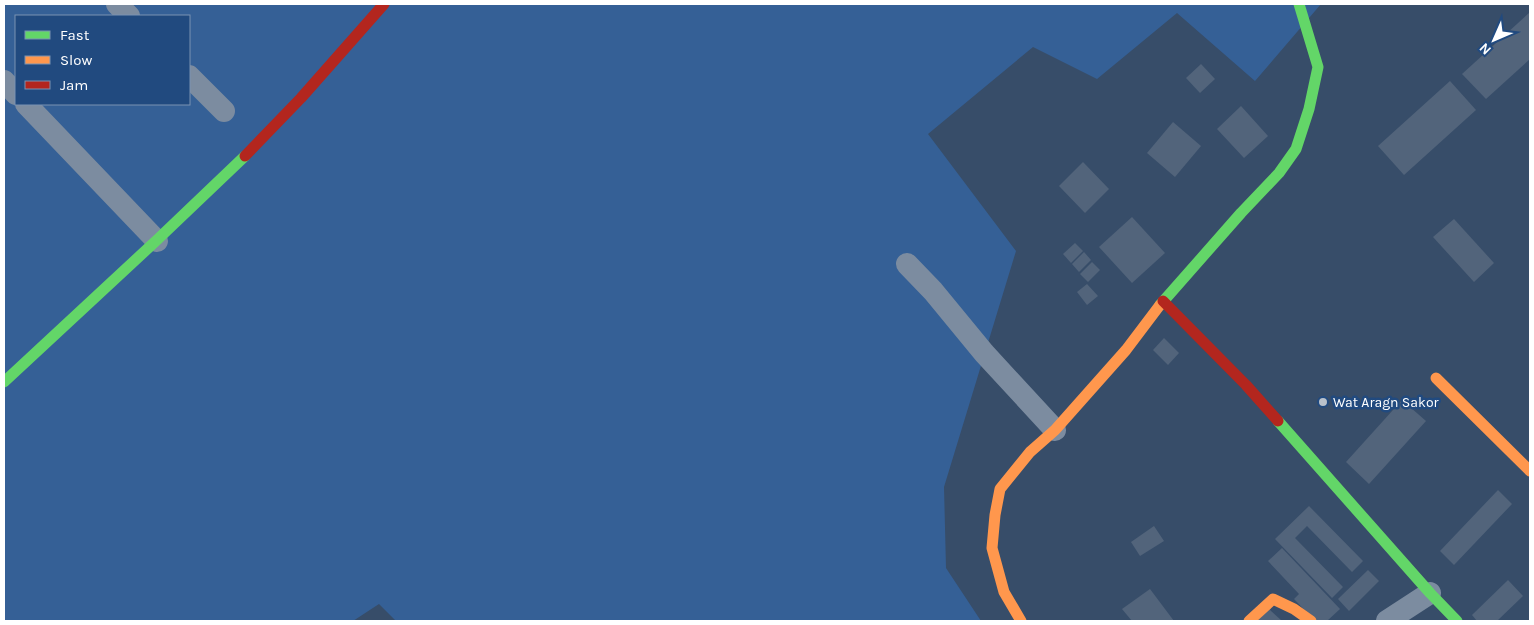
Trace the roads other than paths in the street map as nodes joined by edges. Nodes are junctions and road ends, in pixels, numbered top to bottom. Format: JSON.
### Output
{"nodes":[{"id":1,"x":117,"y":4,"type":"edge"},
{"id":2,"x":384,"y":4,"type":"edge"},
{"id":3,"x":1299,"y":4,"type":"edge"},
{"id":4,"x":128,"y":15,"type":"edge"},
{"id":5,"x":190,"y":77,"type":"edge"},
{"id":6,"x":4,"y":81,"type":"edge"},
{"id":7,"x":15,"y":93,"type":"edge"},
{"id":8,"x":27,"y":105,"type":"edge"},
{"id":9,"x":224,"y":111,"type":"dead end"},
{"id":10,"x":157,"y":241,"type":"junction"},
{"id":11,"x":907,"y":264,"type":"dead end"},
{"id":12,"x":1163,"y":301,"type":"junction"},
{"id":13,"x":1436,"y":378,"type":"dead end"},
{"id":14,"x":4,"y":382,"type":"edge"},
{"id":15,"x":1055,"y":430,"type":"junction"},
{"id":16,"x":1530,"y":471,"type":"edge"},
{"id":17,"x":1430,"y":594,"type":"junction"},
{"id":18,"x":1021,"y":621,"type":"edge"},
{"id":19,"x":1249,"y":621,"type":"edge"},
{"id":20,"x":1311,"y":621,"type":"edge"},
{"id":21,"x":1387,"y":621,"type":"edge"},
{"id":22,"x":1457,"y":621,"type":"edge"}],
"edges":[{"from":1,"to":4,"type":"street"},
{"from":2,"to":10,"type":"street"},
{"from":3,"to":12,"type":"street"},
{"from":5,"to":9,"type":"street"},
{"from":6,"to":7,"type":"street"},
{"from":8,"to":10,"type":"street"},
{"from":10,"to":14,"type":"street"},
{"from":11,"to":15,"type":"street"},
{"from":12,"to":15,"type":"street"},
{"from":12,"to":17,"type":"street"},
{"from":13,"to":16,"type":"street"},
{"from":15,"to":18,"type":"street"},
{"from":17,"to":21,"type":"street"},
{"from":17,"to":22,"type":"street"},
{"from":19,"to":20,"type":"street"}]}
